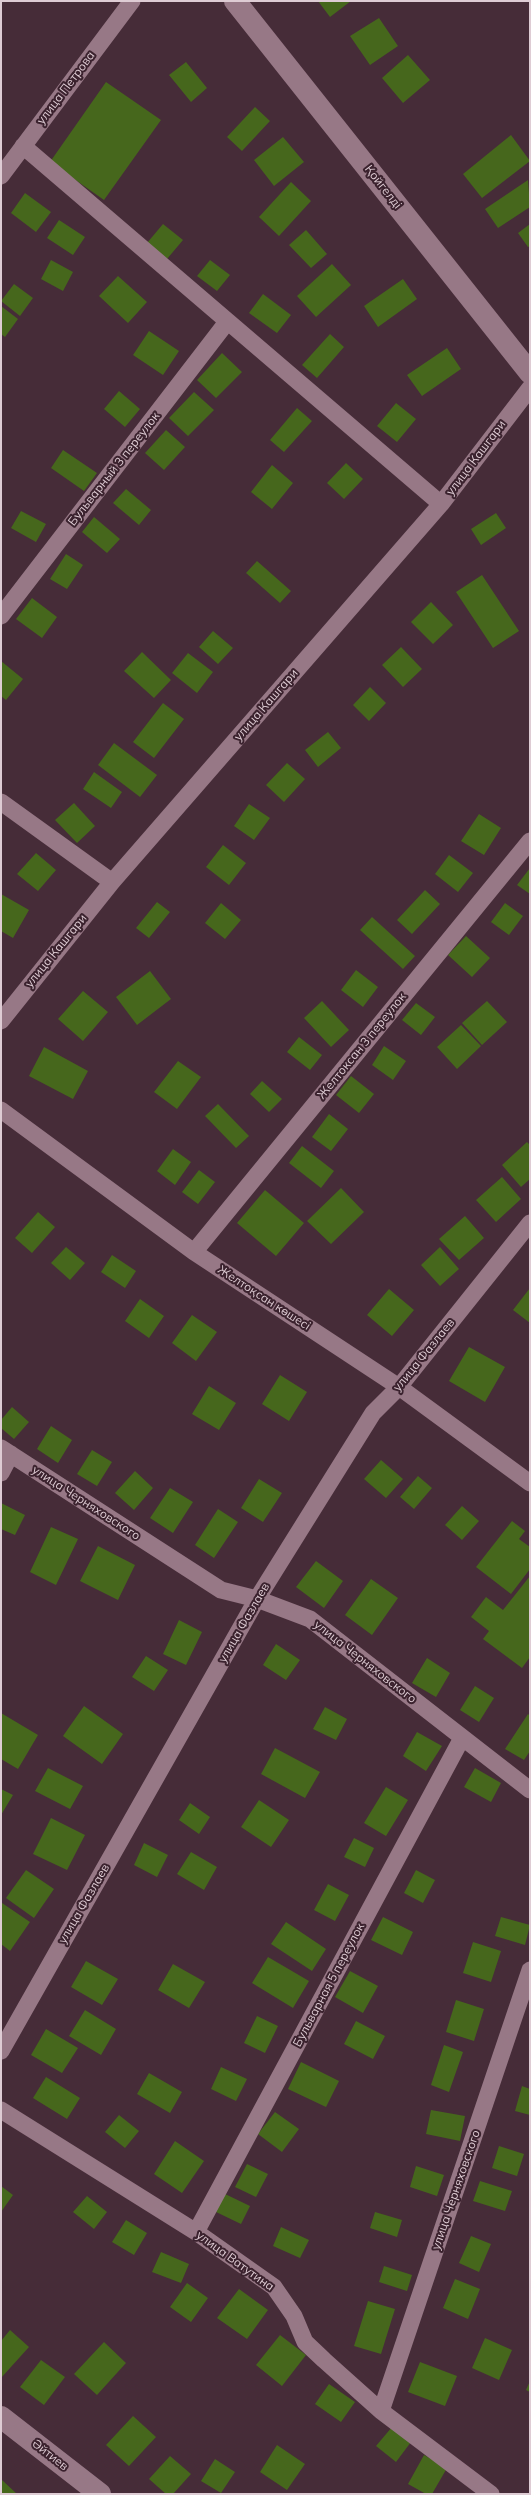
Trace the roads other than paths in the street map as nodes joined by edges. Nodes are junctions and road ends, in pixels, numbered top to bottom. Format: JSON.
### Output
{"nodes":[{"id":1,"x":132,"y":1,"type":"edge"},
{"id":2,"x":235,"y":1,"type":"edge"},
{"id":3,"x":23,"y":146,"type":"junction"},
{"id":4,"x":1,"y":176,"type":"edge"},
{"id":5,"x":227,"y":322,"type":"junction"},
{"id":6,"x":529,"y":374,"type":"edge"},
{"id":7,"x":441,"y":504,"type":"junction"},
{"id":8,"x":1,"y":616,"type":"edge"},
{"id":9,"x":1,"y":802,"type":"edge"},
{"id":10,"x":530,"y":841,"type":"edge"},
{"id":11,"x":112,"y":882,"type":"junction"},
{"id":12,"x":1,"y":1021,"type":"edge"},
{"id":13,"x":1,"y":1110,"type":"edge"},
{"id":14,"x":530,"y":1223,"type":"edge"},
{"id":15,"x":194,"y":1252,"type":"junction"},
{"id":16,"x":399,"y":1388,"type":"junction"},
{"id":17,"x":6,"y":1451,"type":"edge"},
{"id":18,"x":1,"y":1473,"type":"edge"},
{"id":19,"x":530,"y":1483,"type":"edge"},
{"id":20,"x":257,"y":1598,"type":"junction"},
{"id":21,"x":462,"y":1738,"type":"junction"},
{"id":22,"x":530,"y":1790,"type":"edge"},
{"id":23,"x":530,"y":1970,"type":"edge"},
{"id":24,"x":1,"y":2051,"type":"edge"},
{"id":25,"x":1,"y":2110,"type":"edge"},
{"id":26,"x":196,"y":2232,"type":"junction"},
{"id":27,"x":381,"y":2411,"type":"junction"},
{"id":28,"x":1,"y":2417,"type":"edge"},
{"id":29,"x":100,"y":2494,"type":"edge"},
{"id":30,"x":491,"y":2494,"type":"edge"}],
"edges":[{"from":1,"to":3,"type":"street","name":"улица Петрова"},
{"from":2,"to":6,"type":"street","name":"Қойгелді"},
{"from":3,"to":4,"type":"street","name":"улица Петрова"},
{"from":3,"to":5,"type":"street"},
{"from":5,"to":7,"type":"street"},
{"from":5,"to":8,"type":"street","name":"Бульварный 3 переулок"},
{"from":6,"to":7,"type":"street","name":"улица Кашгари"},
{"from":7,"to":11,"type":"street","name":"улица Кашгари"},
{"from":9,"to":11,"type":"street"},
{"from":10,"to":15,"type":"street","name":"Желтоксан 3 переулок"},
{"from":11,"to":12,"type":"street","name":"улица Кашгари"},
{"from":13,"to":15,"type":"street","name":"Желтоқсан көшесі"},
{"from":14,"to":16,"type":"street","name":"улица Фазлаев"},
{"from":15,"to":16,"type":"street","name":"Желтоқсан көшесі"},
{"from":16,"to":19,"type":"street","name":"Желтоқсан көшесі"},
{"from":16,"to":20,"type":"street","name":"улица Фазлаев"},
{"from":17,"to":18,"type":"street"},
{"from":17,"to":20,"type":"street","name":"улица Черняховского"},
{"from":20,"to":21,"type":"street","name":"улица Черняховского"},
{"from":20,"to":24,"type":"street","name":"улица Фазлаев"},
{"from":21,"to":22,"type":"street","name":"улица Черняховского"},
{"from":21,"to":26,"type":"street","name":"Бульварная 5 переулок"},
{"from":23,"to":27,"type":"street","name":"улица Черняховского"},
{"from":25,"to":26,"type":"street","name":"улица Ватутина"},
{"from":26,"to":27,"type":"street","name":"улица Ватутина"},
{"from":27,"to":30,"type":"street","name":"улица Ватутина"},
{"from":28,"to":29,"type":"street","name":"Әйтиев"}]}
